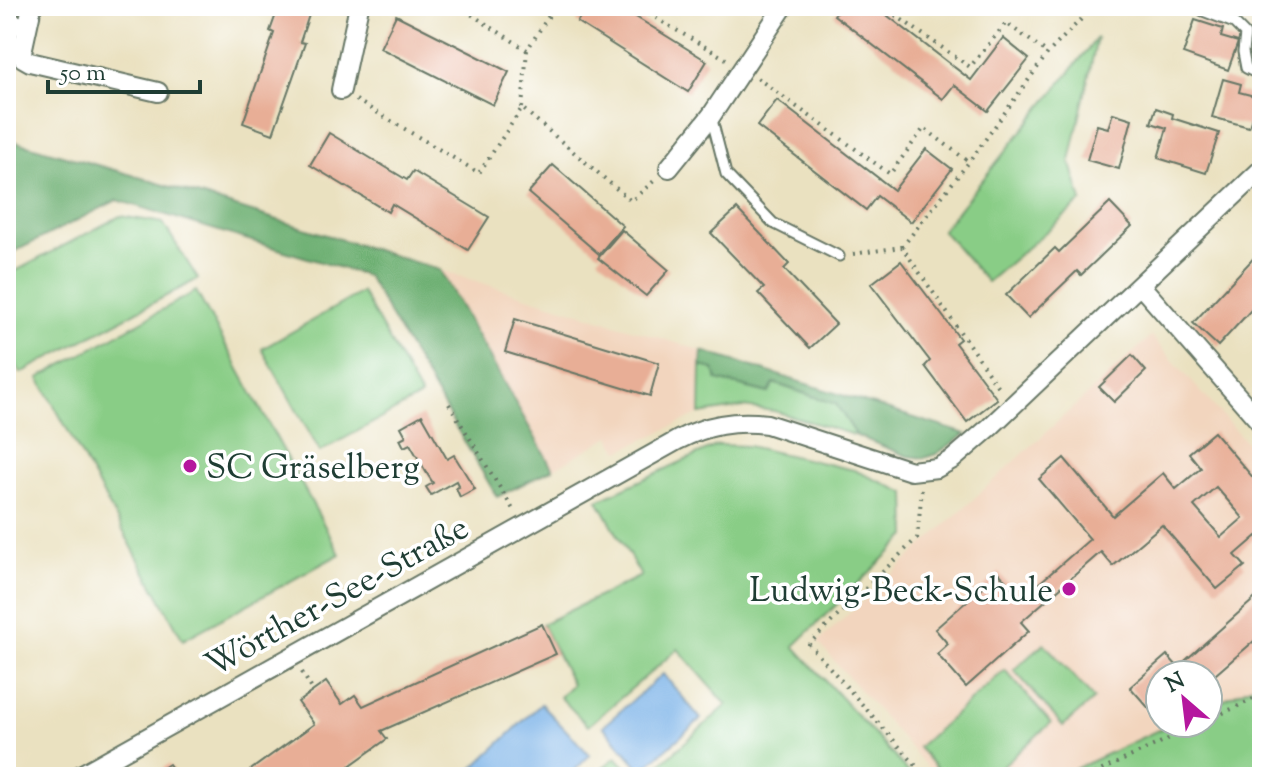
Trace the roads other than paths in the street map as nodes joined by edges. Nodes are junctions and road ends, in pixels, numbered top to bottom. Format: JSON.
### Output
{"nodes":[{"id":1,"x":32,"y":6,"type":"edge"},
{"id":2,"x":359,"y":6,"type":"edge"},
{"id":3,"x":784,"y":6,"type":"edge"},
{"id":4,"x":1203,"y":11,"type":"dead end"},
{"id":5,"x":6,"y":22,"type":"edge"},
{"id":6,"x":27,"y":27,"type":"junction"},
{"id":7,"x":1262,"y":76,"type":"edge"},
{"id":8,"x":341,"y":90,"type":"road end"},
{"id":9,"x":158,"y":92,"type":"dead end"},
{"id":10,"x":711,"y":116,"type":"junction"},
{"id":11,"x":669,"y":168,"type":"road end"},
{"id":12,"x":1262,"y":169,"type":"edge"},
{"id":13,"x":839,"y":256,"type":"road end"},
{"id":14,"x":1141,"y":286,"type":"junction"},
{"id":15,"x":1262,"y":424,"type":"edge"},
{"id":16,"x":77,"y":777,"type":"edge"}],
"edges":[{"from":1,"to":6,"type":"street"},
{"from":2,"to":8,"type":"street"},
{"from":3,"to":10,"type":"street"},
{"from":4,"to":7,"type":"lane"},
{"from":5,"to":6,"type":"street"},
{"from":6,"to":9,"type":"street"},
{"from":10,"to":11,"type":"street"},
{"from":10,"to":13,"type":"lane"},
{"from":12,"to":14,"type":"street"},
{"from":14,"to":15,"type":"street"},
{"from":14,"to":16,"type":"street","name":"Wörther-See-Straße"}]}
